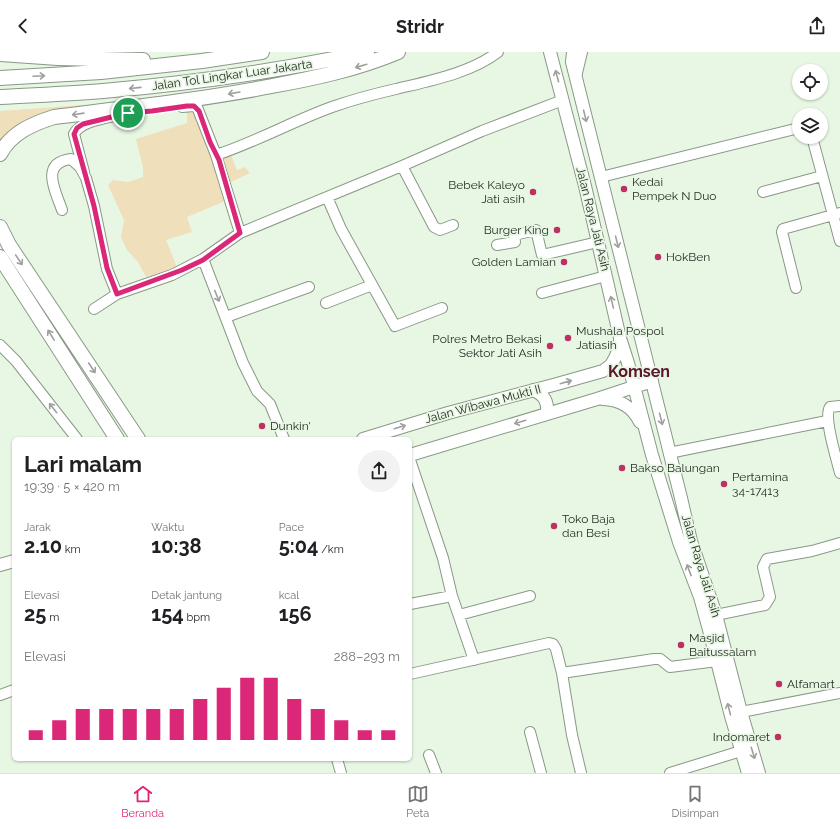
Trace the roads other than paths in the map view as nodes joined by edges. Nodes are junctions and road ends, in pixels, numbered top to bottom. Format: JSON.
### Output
{"nodes":[{"id":1,"x":262,"y":52,"type":"edge"},
{"id":2,"x":367,"y":52,"type":"edge"},
{"id":3,"x":398,"y":52,"type":"edge"},
{"id":4,"x":498,"y":52,"type":"edge"},
{"id":5,"x":550,"y":52,"type":"edge"},
{"id":6,"x":573,"y":52,"type":"edge"},
{"id":7,"x":582,"y":52,"type":"edge"},
{"id":8,"x":0,"y":54,"type":"edge"},
{"id":9,"x":202,"y":61,"type":"junction"},
{"id":10,"x":0,"y":78,"type":"edge"},
{"id":11,"x":576,"y":78,"type":"junction"},
{"id":12,"x":0,"y":97,"type":"edge"},
{"id":13,"x":563,"y":100,"type":"junction"},
{"id":14,"x":792,"y":130,"type":"edge"},
{"id":15,"x":814,"y":144,"type":"edge"},
{"id":16,"x":0,"y":154,"type":"edge"},
{"id":17,"x":216,"y":155,"type":"junction"},
{"id":18,"x":402,"y":166,"type":"junction"},
{"id":19,"x":84,"y":172,"type":"junction"},
{"id":20,"x":822,"y":176,"type":"junction"},
{"id":21,"x":601,"y":177,"type":"junction"},
{"id":22,"x":762,"y":192,"type":"dead end"},
{"id":23,"x":327,"y":197,"type":"junction"},
{"id":24,"x":62,"y":210,"type":"dead end"},
{"id":25,"x":837,"y":214,"type":"edge"},
{"id":26,"x":453,"y":225,"type":"dead end"},
{"id":27,"x":0,"y":226,"type":"edge"},
{"id":28,"x":240,"y":233,"type":"junction"},
{"id":29,"x":840,"y":241,"type":"edge"},
{"id":30,"x":598,"y":242,"type":"junction"},
{"id":31,"x":497,"y":245,"type":"dead end"},
{"id":32,"x":0,"y":257,"type":"edge"},
{"id":33,"x":203,"y":260,"type":"junction"},
{"id":34,"x":606,"y":276,"type":"junction"},
{"id":35,"x":372,"y":285,"type":"junction"},
{"id":36,"x":309,"y":287,"type":"dead end"},
{"id":37,"x":796,"y":288,"type":"dead end"},
{"id":38,"x":542,"y":293,"type":"dead end"},
{"id":39,"x":117,"y":294,"type":"junction"},
{"id":40,"x":326,"y":303,"type":"dead end"},
{"id":41,"x":94,"y":308,"type":"dead end"},
{"id":42,"x":442,"y":308,"type":"dead end"},
{"id":43,"x":226,"y":317,"type":"junction"},
{"id":44,"x":620,"y":338,"type":"junction"},
{"id":45,"x":0,"y":345,"type":"edge"},
{"id":46,"x":645,"y":353,"type":"junction"},
{"id":47,"x":627,"y":359,"type":"junction"},
{"id":48,"x":652,"y":381,"type":"junction"},
{"id":49,"x":634,"y":387,"type":"junction"},
{"id":50,"x":533,"y":390,"type":"junction"},
{"id":51,"x":597,"y":399,"type":"junction"},
{"id":52,"x":840,"y":406,"type":"edge"},
{"id":53,"x":548,"y":414,"type":"junction"},
{"id":54,"x":827,"y":421,"type":"junction"},
{"id":55,"x":647,"y":436,"type":"junction"},
{"id":56,"x":75,"y":437,"type":"edge"},
{"id":57,"x":116,"y":437,"type":"edge"},
{"id":58,"x":137,"y":437,"type":"edge"},
{"id":59,"x":283,"y":437,"type":"edge"},
{"id":60,"x":370,"y":437,"type":"edge"},
{"id":61,"x":837,"y":448,"type":"edge"},
{"id":62,"x":669,"y":453,"type":"junction"},
{"id":63,"x":412,"y":455,"type":"edge"},
{"id":64,"x":412,"y":466,"type":"edge"},
{"id":65,"x":840,"y":473,"type":"edge"},
{"id":66,"x":840,"y":543,"type":"edge"},
{"id":67,"x":12,"y":562,"type":"edge"},
{"id":68,"x":0,"y":565,"type":"edge"},
{"id":69,"x":452,"y":596,"type":"junction"},
{"id":70,"x":530,"y":596,"type":"dead end"},
{"id":71,"x":412,"y":604,"type":"edge"},
{"id":72,"x":459,"y":615,"type":"junction"},
{"id":73,"x":716,"y":615,"type":"junction"},
{"id":74,"x":474,"y":660,"type":"junction"},
{"id":75,"x":717,"y":662,"type":"junction"},
{"id":76,"x":562,"y":673,"type":"junction"},
{"id":77,"x":412,"y":674,"type":"edge"},
{"id":78,"x":12,"y":691,"type":"edge"},
{"id":79,"x":840,"y":693,"type":"edge"},
{"id":80,"x":0,"y":695,"type":"edge"},
{"id":81,"x":741,"y":712,"type":"junction"},
{"id":82,"x":530,"y":732,"type":"dead end"},
{"id":83,"x":741,"y":751,"type":"junction"},
{"id":84,"x":429,"y":755,"type":"dead end"},
{"id":85,"x":338,"y":761,"type":"edge"},
{"id":86,"x":341,"y":773,"type":"edge"},
{"id":87,"x":436,"y":773,"type":"edge"},
{"id":88,"x":541,"y":773,"type":"edge"},
{"id":89,"x":581,"y":773,"type":"edge"},
{"id":90,"x":670,"y":773,"type":"edge"},
{"id":91,"x":748,"y":773,"type":"edge"},
{"id":92,"x":760,"y":773,"type":"edge"}],
"edges":[{"from":1,"to":9,"type":"highway","name":"Jalan Tol Lingkar Luar Jakarta"},
{"from":2,"to":12,"type":"highway","name":"Jalan Tol Lingkar Luar Jakarta","one_way":true},
{"from":3,"to":16,"type":"highway","one_way":true},
{"from":4,"to":17,"type":"street"},
{"from":13,"to":5,"type":"main road","name":"Jalan Raya Jati Asih","one_way":true},
{"from":6,"to":11,"type":"main road","name":"Jalan Raya Jati Asih"},
{"from":7,"to":11,"type":"street"},
{"from":8,"to":9,"type":"highway"},
{"from":10,"to":9,"type":"highway","name":"Jalan Tol Lingkar Luar Jakarta","one_way":true},
{"from":11,"to":21,"type":"main road","name":"Jalan Raya Jati Asih","one_way":true},
{"from":13,"to":18,"type":"street"},
{"from":13,"to":30,"type":"main road","name":"Jalan Raya Jati Asih"},
{"from":14,"to":21,"type":"street"},
{"from":15,"to":20,"type":"street"},
{"from":17,"to":19,"type":"street"},
{"from":17,"to":28,"type":"street"},
{"from":18,"to":23,"type":"street"},
{"from":18,"to":26,"type":"street"},
{"from":19,"to":24,"type":"street"},
{"from":19,"to":39,"type":"street"},
{"from":20,"to":22,"type":"street"},
{"from":20,"to":25,"type":"street"},
{"from":21,"to":46,"type":"main road","name":"Jalan Raya Jati Asih","one_way":true},
{"from":23,"to":28,"type":"street"},
{"from":23,"to":35,"type":"street"},
{"from":25,"to":29,"type":"street"},
{"from":25,"to":37,"type":"street"},
{"from":27,"to":58,"type":"highway","one_way":true},
{"from":28,"to":33,"type":"street"},
{"from":30,"to":31,"type":"street"},
{"from":30,"to":34,"type":"main road","name":"Jalan Raya Jati Asih"},
{"from":57,"to":32,"type":"highway","one_way":true},
{"from":33,"to":39,"type":"street"},
{"from":33,"to":43,"type":"street","one_way":true},
{"from":34,"to":38,"type":"street"},
{"from":44,"to":34,"type":"main road","name":"Jalan Raya Jati Asih","one_way":true},
{"from":35,"to":40,"type":"street"},
{"from":35,"to":42,"type":"street"},
{"from":36,"to":43,"type":"street"},
{"from":39,"to":41,"type":"street"},
{"from":43,"to":59,"type":"street"},
{"from":44,"to":47,"type":"main road","name":"Jalan Raya Jati Asih"},
{"from":50,"to":44,"type":"main road","name":"Jalan Wibawa Mukti II","one_way":true},
{"from":56,"to":45,"type":"street","one_way":true},
{"from":46,"to":47,"type":"main road"},
{"from":46,"to":48,"type":"main road","name":"Jalan Raya Jati Asih"},
{"from":47,"to":49,"type":"main road","name":"Jalan Raya Jati Asih"},
{"from":48,"to":49,"type":"main road"},
{"from":48,"to":62,"type":"main road","name":"Jalan Raya Jati Asih","one_way":true},
{"from":49,"to":51,"type":"main road"},
{"from":49,"to":55,"type":"main road","name":"Jalan Raya Jati Asih"},
{"from":50,"to":53,"type":"main road"},
{"from":60,"to":50,"type":"main road","name":"Jalan Wibawa Mukti II","one_way":true},
{"from":51,"to":53,"type":"main road"},
{"from":51,"to":55,"type":"main road"},
{"from":52,"to":54,"type":"street"},
{"from":53,"to":63,"type":"main road","one_way":true},
{"from":54,"to":61,"type":"street"},
{"from":54,"to":62,"type":"street"},
{"from":75,"to":55,"type":"main road","name":"Jalan Raya Jati Asih","one_way":true},
{"from":61,"to":65,"type":"street"},
{"from":62,"to":73,"type":"main road","name":"Jalan Raya Jati Asih"},
{"from":64,"to":69,"type":"street"},
{"from":66,"to":73,"type":"street"},
{"from":67,"to":68,"type":"main road"},
{"from":69,"to":71,"type":"street"},
{"from":69,"to":72,"type":"street"},
{"from":70,"to":72,"type":"street"},
{"from":72,"to":74,"type":"street"},
{"from":73,"to":81,"type":"main road","name":"Jalan Raya Jati Asih"},
{"from":74,"to":76,"type":"street"},
{"from":74,"to":77,"type":"street"},
{"from":75,"to":76,"type":"street"},
{"from":83,"to":75,"type":"main road","name":"Jalan Raya Jati Asih","one_way":true},
{"from":76,"to":89,"type":"street"},
{"from":78,"to":80,"type":"street"},
{"from":79,"to":81,"type":"street"},
{"from":81,"to":92,"type":"main road","name":"Jalan Raya Jati Asih","one_way":true},
{"from":82,"to":88,"type":"street"},
{"from":83,"to":90,"type":"street"},
{"from":83,"to":91,"type":"main road","name":"Jalan Raya Jati Asih"},
{"from":84,"to":87,"type":"street"},
{"from":85,"to":86,"type":"street"}]}
